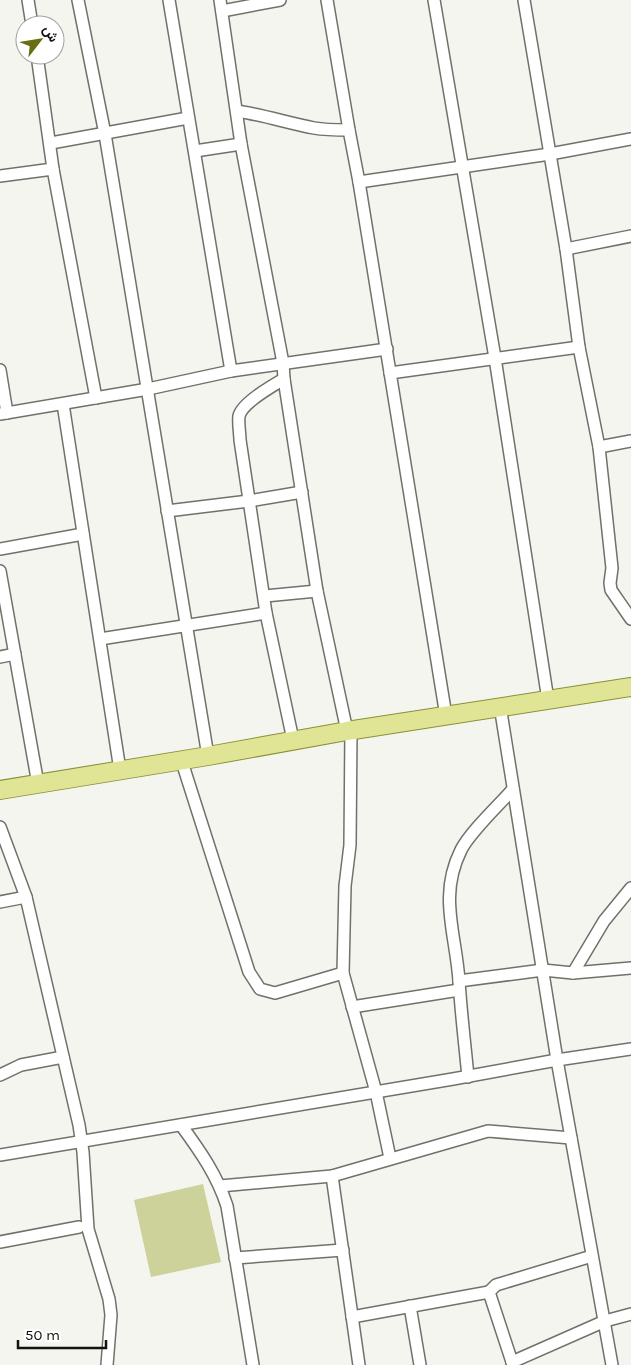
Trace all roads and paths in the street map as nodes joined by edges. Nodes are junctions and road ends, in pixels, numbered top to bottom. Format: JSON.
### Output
{"nodes":[{"id":1,"x":28,"y":0,"type":"edge"},
{"id":2,"x":78,"y":0,"type":"edge"},
{"id":3,"x":168,"y":0,"type":"edge"},
{"id":4,"x":280,"y":0,"type":"edge"},
{"id":5,"x":328,"y":0,"type":"edge"},
{"id":6,"x":434,"y":0,"type":"edge"},
{"id":7,"x":524,"y":0,"type":"edge"},
{"id":8,"x":221,"y":6,"type":"edge"},
{"id":9,"x":30,"y":15,"type":"edge"},
{"id":10,"x":39,"y":65,"type":"edge"},
{"id":11,"x":237,"y":111,"type":"junction"},
{"id":12,"x":188,"y":118,"type":"junction"},
{"id":13,"x":349,"y":130,"type":"junction"},
{"id":14,"x":105,"y":134,"type":"junction"},
{"id":15,"x":631,"y":139,"type":"edge"},
{"id":16,"x":51,"y":143,"type":"junction"},
{"id":17,"x":241,"y":144,"type":"junction"},
{"id":18,"x":195,"y":152,"type":"junction"},
{"id":19,"x":550,"y":154,"type":"junction"},
{"id":20,"x":463,"y":167,"type":"junction"},
{"id":21,"x":54,"y":169,"type":"junction"},
{"id":22,"x":0,"y":176,"type":"edge"},
{"id":23,"x":359,"y":182,"type":"junction"},
{"id":24,"x":631,"y":236,"type":"edge"},
{"id":25,"x":566,"y":249,"type":"junction"},
{"id":26,"x":579,"y":347,"type":"junction"},
{"id":27,"x":387,"y":349,"type":"junction"},
{"id":28,"x":495,"y":358,"type":"junction"},
{"id":29,"x":283,"y":363,"type":"junction"},
{"id":30,"x":0,"y":370,"type":"edge"},
{"id":31,"x":231,"y":372,"type":"junction"},
{"id":32,"x":390,"y":373,"type":"junction"},
{"id":33,"x":284,"y":379,"type":"junction"},
{"id":34,"x":148,"y":389,"type":"junction"},
{"id":35,"x":96,"y":398,"type":"junction"},
{"id":36,"x":63,"y":404,"type":"junction"},
{"id":37,"x":4,"y":414,"type":"edge"},
{"id":38,"x":631,"y":441,"type":"edge"},
{"id":39,"x":599,"y":447,"type":"junction"},
{"id":40,"x":302,"y":492,"type":"junction"},
{"id":41,"x":249,"y":501,"type":"junction"},
{"id":42,"x":167,"y":510,"type":"junction"},
{"id":43,"x":83,"y":534,"type":"junction"},
{"id":44,"x":0,"y":549,"type":"edge"},
{"id":45,"x":0,"y":571,"type":"edge"},
{"id":46,"x":317,"y":591,"type":"junction"},
{"id":47,"x":265,"y":596,"type":"junction"},
{"id":48,"x":266,"y":613,"type":"junction"},
{"id":49,"x":631,"y":619,"type":"edge"},
{"id":50,"x":186,"y":626,"type":"junction"},
{"id":51,"x":100,"y":640,"type":"junction"},
{"id":52,"x":15,"y":654,"type":"junction"},
{"id":53,"x":0,"y":657,"type":"edge"},
{"id":54,"x":631,"y":687,"type":"edge"},
{"id":55,"x":548,"y":700,"type":"junction"},
{"id":56,"x":500,"y":706,"type":"junction"},
{"id":57,"x":446,"y":716,"type":"junction"},
{"id":58,"x":349,"y":730,"type":"junction"},
{"id":59,"x":294,"y":740,"type":"junction"},
{"id":60,"x":208,"y":756,"type":"junction"},
{"id":61,"x":182,"y":759,"type":"junction"},
{"id":62,"x":120,"y":770,"type":"junction"},
{"id":63,"x":38,"y":784,"type":"junction"},
{"id":64,"x":513,"y":789,"type":"junction"},
{"id":65,"x":0,"y":790,"type":"edge"},
{"id":66,"x":0,"y":827,"type":"edge"},
{"id":67,"x":631,"y":888,"type":"edge"},
{"id":68,"x":26,"y":897,"type":"junction"},
{"id":69,"x":0,"y":902,"type":"edge"},
{"id":70,"x":631,"y":968,"type":"edge"},
{"id":71,"x":543,"y":970,"type":"junction"},
{"id":72,"x":343,"y":973,"type":"junction"},
{"id":73,"x":573,"y":973,"type":"junction"},
{"id":74,"x":459,"y":986,"type":"junction"},
{"id":75,"x":352,"y":1007,"type":"junction"},
{"id":76,"x":631,"y":1049,"type":"edge"},
{"id":77,"x":63,"y":1057,"type":"junction"},
{"id":78,"x":557,"y":1060,"type":"junction"},
{"id":79,"x":0,"y":1075,"type":"edge"},
{"id":80,"x":468,"y":1077,"type":"junction"},
{"id":81,"x":376,"y":1092,"type":"junction"},
{"id":82,"x":181,"y":1125,"type":"junction"},
{"id":83,"x":571,"y":1138,"type":"junction"},
{"id":84,"x":82,"y":1142,"type":"junction"},
{"id":85,"x":0,"y":1156,"type":"edge"},
{"id":86,"x":390,"y":1158,"type":"junction"},
{"id":87,"x":332,"y":1176,"type":"junction"},
{"id":88,"x":220,"y":1186,"type":"junction"},
{"id":89,"x":79,"y":1227,"type":"dead end"},
{"id":90,"x":0,"y":1242,"type":"edge"},
{"id":91,"x":343,"y":1250,"type":"junction"},
{"id":92,"x":592,"y":1256,"type":"junction"},
{"id":93,"x":235,"y":1258,"type":"junction"},
{"id":94,"x":489,"y":1292,"type":"junction"},
{"id":95,"x":410,"y":1306,"type":"junction"},
{"id":96,"x":631,"y":1314,"type":"edge"},
{"id":97,"x":352,"y":1317,"type":"junction"},
{"id":98,"x":605,"y":1321,"type":"junction"},
{"id":99,"x":513,"y":1364,"type":"edge"},
{"id":100,"x":107,"y":1365,"type":"edge"},
{"id":101,"x":253,"y":1365,"type":"edge"},
{"id":102,"x":359,"y":1365,"type":"edge"},
{"id":103,"x":420,"y":1365,"type":"edge"},
{"id":104,"x":612,"y":1365,"type":"edge"}],
"edges":[{"from":1,"to":9,"type":"street"},
{"from":2,"to":14,"type":"street"},
{"from":3,"to":12,"type":"street"},
{"from":4,"to":8,"type":"street"},
{"from":5,"to":13,"type":"street"},
{"from":6,"to":20,"type":"street"},
{"from":7,"to":19,"type":"street"},
{"from":8,"to":11,"type":"street"},
{"from":10,"to":16,"type":"street"},
{"from":11,"to":13,"type":"street"},
{"from":11,"to":17,"type":"street"},
{"from":12,"to":14,"type":"street"},
{"from":12,"to":18,"type":"street"},
{"from":13,"to":23,"type":"street"},
{"from":14,"to":16,"type":"street"},
{"from":14,"to":34,"type":"street"},
{"from":15,"to":19,"type":"street"},
{"from":16,"to":21,"type":"street"},
{"from":17,"to":18,"type":"street"},
{"from":17,"to":29,"type":"street"},
{"from":18,"to":31,"type":"street"},
{"from":19,"to":20,"type":"street"},
{"from":19,"to":25,"type":"street"},
{"from":20,"to":23,"type":"street"},
{"from":20,"to":28,"type":"street"},
{"from":21,"to":22,"type":"street"},
{"from":21,"to":35,"type":"street"},
{"from":23,"to":27,"type":"street"},
{"from":24,"to":25,"type":"street"},
{"from":25,"to":26,"type":"street"},
{"from":26,"to":28,"type":"street"},
{"from":26,"to":39,"type":"street"},
{"from":27,"to":29,"type":"street"},
{"from":27,"to":32,"type":"street"},
{"from":28,"to":32,"type":"street"},
{"from":28,"to":55,"type":"street"},
{"from":29,"to":31,"type":"street"},
{"from":29,"to":33,"type":"street"},
{"from":30,"to":37,"type":"street"},
{"from":31,"to":34,"type":"street"},
{"from":32,"to":57,"type":"street"},
{"from":33,"to":40,"type":"street"},
{"from":33,"to":41,"type":"street"},
{"from":34,"to":35,"type":"street"},
{"from":34,"to":42,"type":"street"},
{"from":35,"to":36,"type":"street"},
{"from":36,"to":37,"type":"street"},
{"from":36,"to":43,"type":"street"},
{"from":38,"to":39,"type":"street"},
{"from":39,"to":49,"type":"street"},
{"from":40,"to":41,"type":"street"},
{"from":40,"to":46,"type":"street"},
{"from":41,"to":42,"type":"street"},
{"from":41,"to":47,"type":"street"},
{"from":42,"to":50,"type":"street"},
{"from":43,"to":44,"type":"street"},
{"from":43,"to":51,"type":"street"},
{"from":45,"to":52,"type":"street"},
{"from":46,"to":47,"type":"street"},
{"from":46,"to":58,"type":"street"},
{"from":47,"to":48,"type":"street"},
{"from":48,"to":50,"type":"street"},
{"from":48,"to":59,"type":"street"},
{"from":50,"to":51,"type":"street"},
{"from":50,"to":60,"type":"street"},
{"from":51,"to":62,"type":"street"},
{"from":52,"to":53,"type":"street"},
{"from":52,"to":63,"type":"street"},
{"from":54,"to":55,"type":"main road"},
{"from":55,"to":56,"type":"main road"},
{"from":56,"to":57,"type":"main road"},
{"from":56,"to":64,"type":"street"},
{"from":57,"to":58,"type":"main road"},
{"from":58,"to":59,"type":"main road"},
{"from":58,"to":72,"type":"street"},
{"from":59,"to":60,"type":"main road"},
{"from":60,"to":61,"type":"main road"},
{"from":61,"to":62,"type":"main road"},
{"from":61,"to":72,"type":"street"},
{"from":62,"to":63,"type":"main road"},
{"from":63,"to":65,"type":"main road"},
{"from":64,"to":71,"type":"street"},
{"from":64,"to":74,"type":"street"},
{"from":66,"to":68,"type":"street"},
{"from":67,"to":73,"type":"street"},
{"from":68,"to":69,"type":"street"},
{"from":68,"to":77,"type":"street"},
{"from":70,"to":73,"type":"street"},
{"from":71,"to":73,"type":"street"},
{"from":71,"to":74,"type":"street"},
{"from":71,"to":78,"type":"street"},
{"from":72,"to":75,"type":"street"},
{"from":74,"to":75,"type":"street"},
{"from":74,"to":80,"type":"street"},
{"from":75,"to":81,"type":"street"},
{"from":76,"to":78,"type":"street"},
{"from":77,"to":79,"type":"street"},
{"from":77,"to":84,"type":"street"},
{"from":78,"to":80,"type":"street"},
{"from":78,"to":83,"type":"street"},
{"from":80,"to":81,"type":"street"},
{"from":81,"to":82,"type":"street"},
{"from":81,"to":86,"type":"street"},
{"from":82,"to":84,"type":"street"},
{"from":82,"to":88,"type":"street"},
{"from":83,"to":86,"type":"street"},
{"from":83,"to":92,"type":"street"},
{"from":84,"to":85,"type":"street"},
{"from":84,"to":100,"type":"street"},
{"from":86,"to":87,"type":"street"},
{"from":87,"to":88,"type":"street"},
{"from":87,"to":91,"type":"street"},
{"from":88,"to":93,"type":"street"},
{"from":89,"to":90,"type":"street"},
{"from":91,"to":93,"type":"street"},
{"from":91,"to":97,"type":"street"},
{"from":92,"to":94,"type":"street"},
{"from":92,"to":98,"type":"street"},
{"from":93,"to":101,"type":"street"},
{"from":94,"to":95,"type":"street"},
{"from":94,"to":99,"type":"street"},
{"from":95,"to":97,"type":"street"},
{"from":95,"to":103,"type":"street"},
{"from":96,"to":98,"type":"street"},
{"from":97,"to":102,"type":"street"},
{"from":98,"to":99,"type":"street"},
{"from":98,"to":104,"type":"street"}]}
